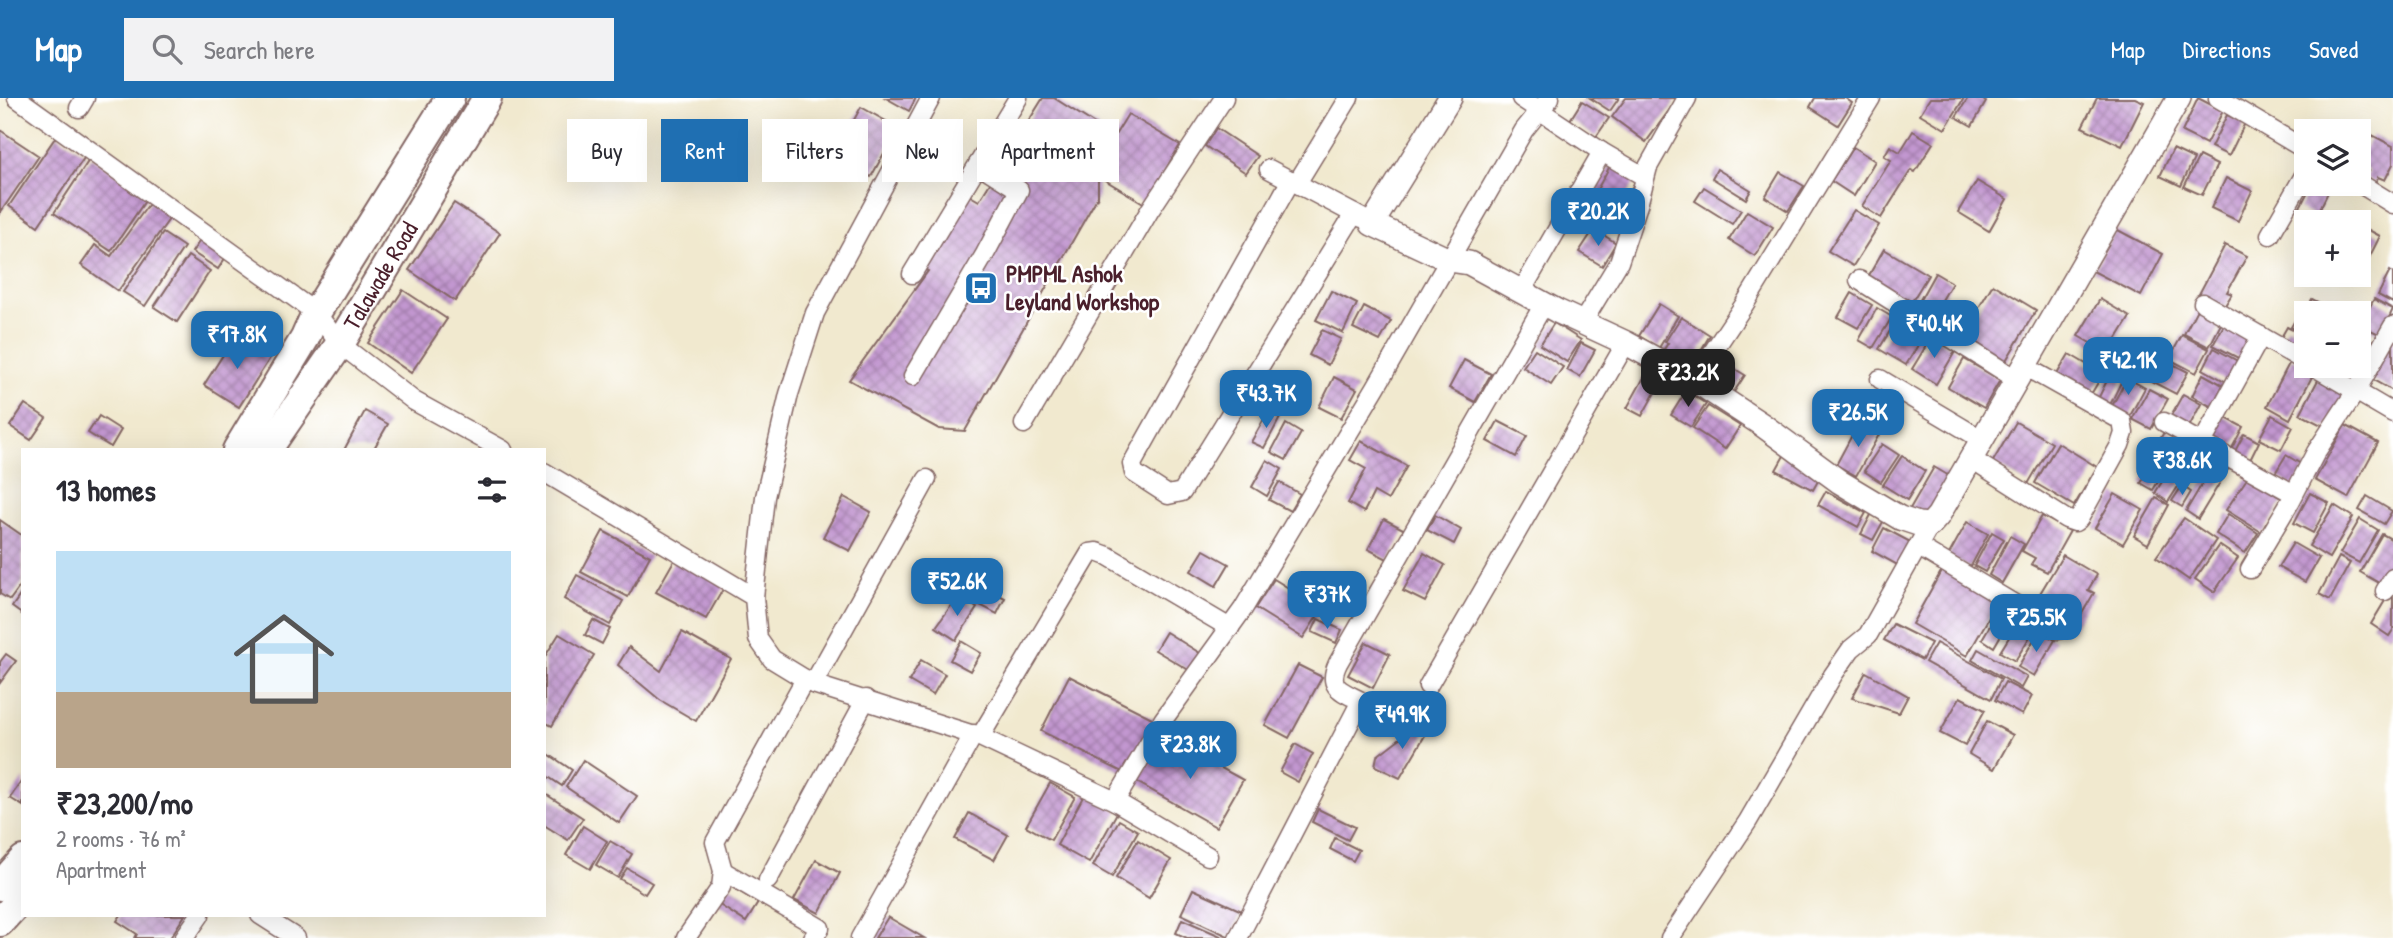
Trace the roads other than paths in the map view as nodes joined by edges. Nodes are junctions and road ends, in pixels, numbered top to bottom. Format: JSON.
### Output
{"nodes":[{"id":1,"x":17,"y":98,"type":"edge"},
{"id":2,"x":450,"y":98,"type":"edge"},
{"id":3,"x":486,"y":98,"type":"edge"},
{"id":4,"x":932,"y":98,"type":"edge"},
{"id":5,"x":1018,"y":98,"type":"edge"},
{"id":6,"x":1224,"y":98,"type":"edge"},
{"id":7,"x":1349,"y":98,"type":"edge"},
{"id":8,"x":1450,"y":98,"type":"edge"},
{"id":9,"x":1521,"y":98,"type":"edge"},
{"id":10,"x":1687,"y":98,"type":"edge"},
{"id":11,"x":1871,"y":98,"type":"edge"},
{"id":12,"x":2179,"y":98,"type":"edge"},
{"id":13,"x":2218,"y":98,"type":"edge"},
{"id":14,"x":1545,"y":105,"type":"edge"},
{"id":15,"x":1005,"y":119,"type":"edge"},
{"id":16,"x":2294,"y":143,"type":"edge"},
{"id":17,"x":1602,"y":152,"type":"junction"},
{"id":18,"x":977,"y":166,"type":"edge"},
{"id":19,"x":1269,"y":169,"type":"dead end"},
{"id":20,"x":1645,"y":177,"type":"junction"},
{"id":21,"x":1006,"y":182,"type":"edge"},
{"id":22,"x":1294,"y":182,"type":"junction"},
{"id":23,"x":2371,"y":190,"type":"edge"},
{"id":24,"x":2294,"y":193,"type":"edge"},
{"id":25,"x":2393,"y":204,"type":"edge"},
{"id":26,"x":1363,"y":219,"type":"junction"},
{"id":27,"x":2270,"y":235,"type":"dead end"},
{"id":28,"x":1449,"y":260,"type":"junction"},
{"id":29,"x":912,"y":274,"type":"dead end"},
{"id":30,"x":1859,"y":280,"type":"dead end"},
{"id":31,"x":1521,"y":292,"type":"junction"},
{"id":32,"x":2203,"y":303,"type":"dead end"},
{"id":33,"x":1544,"y":304,"type":"junction"},
{"id":34,"x":316,"y":313,"type":"junction"},
{"id":35,"x":1582,"y":323,"type":"junction"},
{"id":36,"x":2393,"y":326,"type":"edge"},
{"id":37,"x":2261,"y":337,"type":"junction"},
{"id":38,"x":1626,"y":343,"type":"junction"},
{"id":39,"x":340,"y":344,"type":"junction"},
{"id":40,"x":2294,"y":355,"type":"edge"},
{"id":41,"x":2020,"y":372,"type":"junction"},
{"id":42,"x":913,"y":376,"type":"dead end"},
{"id":43,"x":2334,"y":378,"type":"edge"},
{"id":44,"x":1880,"y":379,"type":"dead end"},
{"id":45,"x":1694,"y":380,"type":"junction"},
{"id":46,"x":2356,"y":391,"type":"junction"},
{"id":47,"x":2393,"y":414,"type":"edge"},
{"id":48,"x":2164,"y":422,"type":"dead end"},
{"id":49,"x":1024,"y":424,"type":"dead end"},
{"id":50,"x":2202,"y":443,"type":"junction"},
{"id":51,"x":238,"y":448,"type":"edge"},
{"id":52,"x":268,"y":448,"type":"edge"},
{"id":53,"x":499,"y":448,"type":"edge"},
{"id":54,"x":1976,"y":449,"type":"junction"},
{"id":55,"x":546,"y":473,"type":"edge"},
{"id":56,"x":928,"y":479,"type":"dead end"},
{"id":57,"x":2294,"y":494,"type":"junction"},
{"id":58,"x":1930,"y":525,"type":"junction"},
{"id":59,"x":1919,"y":547,"type":"junction"},
{"id":60,"x":2250,"y":569,"type":"dead end"},
{"id":61,"x":754,"y":597,"type":"junction"},
{"id":62,"x":1230,"y":628,"type":"junction"},
{"id":63,"x":2058,"y":630,"type":"dead end"},
{"id":64,"x":809,"y":681,"type":"junction"},
{"id":65,"x":1428,"y":686,"type":"dead end"},
{"id":66,"x":866,"y":699,"type":"junction"},
{"id":67,"x":977,"y":735,"type":"junction"},
{"id":68,"x":1115,"y":801,"type":"junction"},
{"id":69,"x":1208,"y":856,"type":"dead end"},
{"id":70,"x":21,"y":862,"type":"edge"},
{"id":71,"x":723,"y":871,"type":"junction"},
{"id":72,"x":768,"y":880,"type":"dead end"},
{"id":73,"x":0,"y":886,"type":"edge"},
{"id":74,"x":21,"y":899,"type":"edge"},
{"id":75,"x":199,"y":917,"type":"edge"},
{"id":76,"x":263,"y":917,"type":"edge"},
{"id":77,"x":0,"y":922,"type":"edge"},
{"id":78,"x":184,"y":938,"type":"edge"},
{"id":79,"x":296,"y":938,"type":"edge"},
{"id":80,"x":686,"y":938,"type":"edge"},
{"id":81,"x":813,"y":938,"type":"edge"},
{"id":82,"x":860,"y":938,"type":"edge"},
{"id":83,"x":1238,"y":938,"type":"edge"},
{"id":84,"x":1670,"y":938,"type":"edge"}],
"edges":[{"from":1,"to":34,"type":"street"},
{"from":2,"to":34,"type":"main road","name":"Talawade Road"},
{"from":3,"to":39,"type":"main road","name":"Talawade Road"},
{"from":4,"to":61,"type":"street"},
{"from":5,"to":15,"type":"street"},
{"from":6,"to":49,"type":"street"},
{"from":7,"to":22,"type":"street"},
{"from":8,"to":26,"type":"street"},
{"from":9,"to":14,"type":"street"},
{"from":10,"to":20,"type":"street"},
{"from":11,"to":45,"type":"street"},
{"from":12,"to":41,"type":"street"},
{"from":13,"to":16,"type":"street"},
{"from":14,"to":17,"type":"street"},
{"from":14,"to":28,"type":"street"},
{"from":17,"to":20,"type":"street"},
{"from":17,"to":31,"type":"street"},
{"from":18,"to":29,"type":"street"},
{"from":19,"to":22,"type":"street"},
{"from":20,"to":35,"type":"street"},
{"from":21,"to":42,"type":"street"},
{"from":22,"to":26,"type":"street"},
{"from":22,"to":26,"type":"street"},
{"from":23,"to":25,"type":"street"},
{"from":24,"to":27,"type":"street"},
{"from":26,"to":28,"type":"street"},
{"from":28,"to":31,"type":"street"},
{"from":28,"to":62,"type":"street"},
{"from":30,"to":41,"type":"street"},
{"from":31,"to":33,"type":"street"},
{"from":32,"to":37,"type":"street"},
{"from":33,"to":35,"type":"street"},
{"from":33,"to":83,"type":"street"},
{"from":34,"to":39,"type":"street"},
{"from":34,"to":51,"type":"main road","name":"Talawade Road"},
{"from":35,"to":38,"type":"street"},
{"from":36,"to":46,"type":"street"},
{"from":37,"to":40,"type":"street"},
{"from":37,"to":50,"type":"street"},
{"from":38,"to":45,"type":"street"},
{"from":38,"to":65,"type":"street"},
{"from":39,"to":52,"type":"main road","name":"Talawade Road"},
{"from":39,"to":53,"type":"street"},
{"from":41,"to":54,"type":"street"},
{"from":41,"to":54,"type":"street"},
{"from":43,"to":46,"type":"street"},
{"from":44,"to":54,"type":"street"},
{"from":45,"to":58,"type":"street"},
{"from":46,"to":47,"type":"street"},
{"from":46,"to":57,"type":"street"},
{"from":48,"to":50,"type":"street"},
{"from":50,"to":57,"type":"street"},
{"from":54,"to":58,"type":"street"},
{"from":55,"to":61,"type":"street"},
{"from":56,"to":64,"type":"street"},
{"from":57,"to":60,"type":"street"},
{"from":58,"to":59,"type":"street"},
{"from":59,"to":63,"type":"street"},
{"from":59,"to":84,"type":"street"},
{"from":61,"to":64,"type":"street"},
{"from":62,"to":67,"type":"street"},
{"from":62,"to":68,"type":"street"},
{"from":64,"to":66,"type":"street"},
{"from":64,"to":71,"type":"street"},
{"from":66,"to":67,"type":"street"},
{"from":66,"to":72,"type":"street"},
{"from":67,"to":68,"type":"street"},
{"from":67,"to":82,"type":"street"},
{"from":68,"to":69,"type":"street"},
{"from":70,"to":73,"type":"main road"},
{"from":71,"to":80,"type":"street"},
{"from":71,"to":81,"type":"street"},
{"from":74,"to":77,"type":"main road"},
{"from":75,"to":78,"type":"street"},
{"from":76,"to":79,"type":"street"}]}
